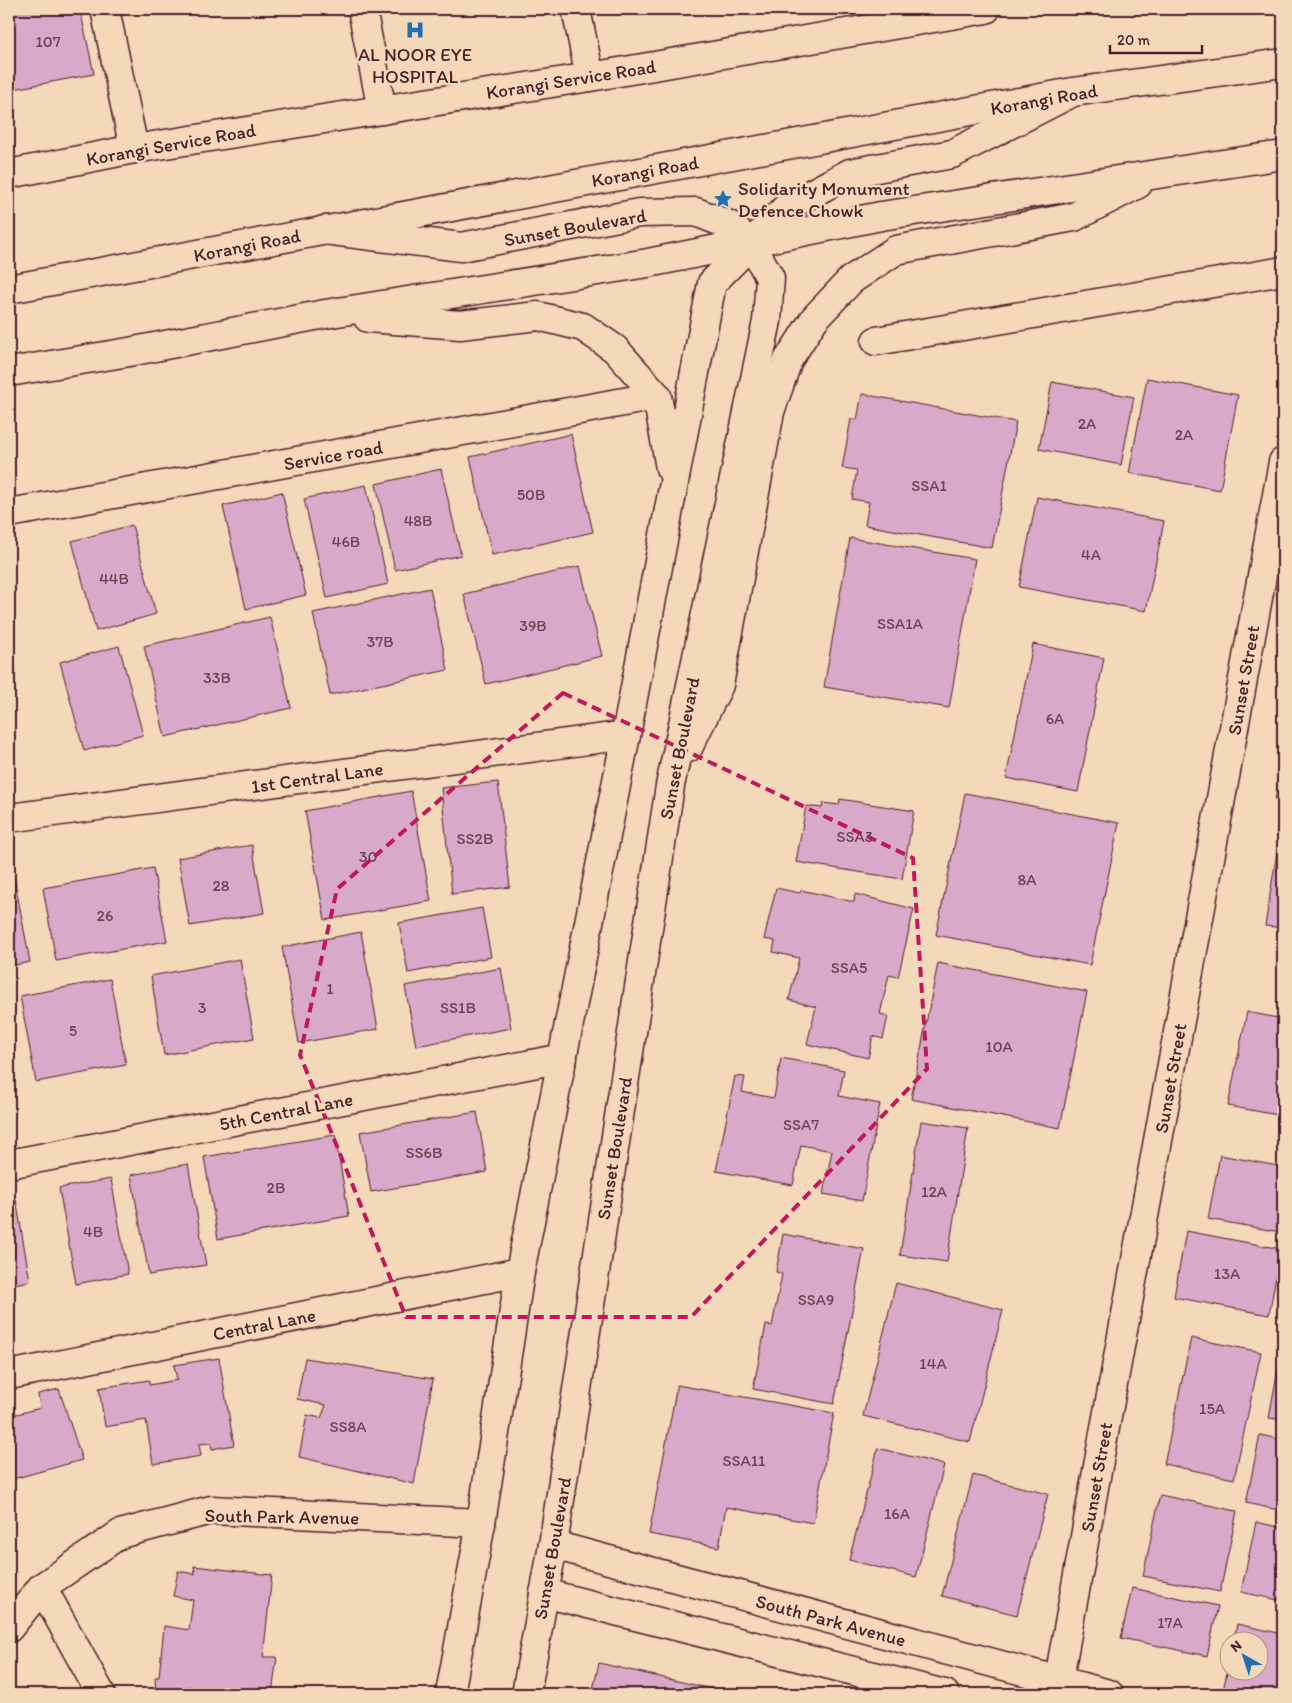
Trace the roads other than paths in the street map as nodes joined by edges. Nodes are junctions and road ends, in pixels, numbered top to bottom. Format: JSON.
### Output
{"nodes":[{"id":1,"x":104,"y":9,"type":"edge"},
{"id":2,"x":362,"y":9,"type":"edge"},
{"id":3,"x":576,"y":9,"type":"edge"},
{"id":4,"x":986,"y":9,"type":"edge"},
{"id":5,"x":935,"y":13,"type":"edge"},
{"id":6,"x":1283,"y":63,"type":"edge"},
{"id":7,"x":590,"y":77,"type":"junction"},
{"id":8,"x":1074,"y":92,"type":"junction"},
{"id":9,"x":382,"y":110,"type":"junction"},
{"id":10,"x":134,"y":149,"type":"junction"},
{"id":11,"x":1283,"y":155,"type":"edge"},
{"id":12,"x":1159,"y":173,"type":"junction"},
{"id":13,"x":9,"y":174,"type":"edge"},
{"id":14,"x":324,"y":230,"type":"junction"},
{"id":15,"x":751,"y":243,"type":"junction"},
{"id":16,"x":1283,"y":271,"type":"edge"},
{"id":17,"x":9,"y":289,"type":"edge"},
{"id":18,"x":325,"y":314,"type":"junction"},
{"id":19,"x":876,"y":341,"type":"dead end"},
{"id":20,"x":9,"y":372,"type":"edge"},
{"id":21,"x":657,"y":396,"type":"junction"},
{"id":22,"x":1283,"y":462,"type":"edge"},
{"id":23,"x":673,"y":487,"type":"junction"},
{"id":24,"x":9,"y":513,"type":"edge"},
{"id":25,"x":626,"y":735,"type":"junction"},
{"id":26,"x":670,"y":786,"type":"junction"},
{"id":27,"x":9,"y":818,"type":"edge"},
{"id":28,"x":562,"y":1058,"type":"junction"},
{"id":29,"x":9,"y":1164,"type":"edge"},
{"id":30,"x":520,"y":1272,"type":"junction"},
{"id":31,"x":9,"y":1375,"type":"edge"},
{"id":32,"x":481,"y":1523,"type":"junction"},
{"id":33,"x":553,"y":1546,"type":"junction"},
{"id":34,"x":42,"y":1587,"type":"junction"},
{"id":35,"x":544,"y":1593,"type":"junction"},
{"id":36,"x":9,"y":1628,"type":"edge"},
{"id":37,"x":1057,"y":1688,"type":"edge"},
{"id":38,"x":101,"y":1694,"type":"edge"},
{"id":39,"x":450,"y":1694,"type":"edge"},
{"id":40,"x":526,"y":1694,"type":"edge"},
{"id":41,"x":945,"y":1694,"type":"edge"},
{"id":42,"x":1109,"y":1694,"type":"edge"}],
"edges":[{"from":1,"to":10,"type":"main road"},
{"from":2,"to":9,"type":"main road"},
{"from":3,"to":7,"type":"main road"},
{"from":4,"to":5,"type":"main road","name":"Korangi Service Road"},
{"from":5,"to":7,"type":"main road","name":"Korangi Service Road"},
{"from":6,"to":8,"type":"main road","name":"Korangi Road"},
{"from":7,"to":9,"type":"main road","name":"Korangi Service Road"},
{"from":8,"to":14,"type":"main road","name":"Korangi Road"},
{"from":8,"to":15,"type":"main road"},
{"from":9,"to":10,"type":"main road","name":"Korangi Service Road"},
{"from":10,"to":13,"type":"main road","name":"Korangi Service Road"},
{"from":11,"to":12,"type":"main road"},
{"from":12,"to":15,"type":"main road"},
{"from":12,"to":26,"type":"main road"},
{"from":14,"to":15,"type":"main road","name":"Sunset Boulevard"},
{"from":14,"to":17,"type":"main road","name":"Korangi Road"},
{"from":15,"to":18,"type":"main road"},
{"from":15,"to":23,"type":"main road"},
{"from":15,"to":26,"type":"main road","name":"Sunset Boulevard"},
{"from":16,"to":19,"type":"main road"},
{"from":18,"to":20,"type":"main road"},
{"from":18,"to":21,"type":"main road"},
{"from":21,"to":23,"type":"main road"},
{"from":21,"to":24,"type":"main road","name":"Service road"},
{"from":22,"to":37,"type":"main road","name":"Sunset Street"},
{"from":23,"to":25,"type":"main road"},
{"from":25,"to":27,"type":"main road","name":"1st Central Lane"},
{"from":25,"to":28,"type":"main road"},
{"from":26,"to":33,"type":"main road","name":"Sunset Boulevard"},
{"from":28,"to":29,"type":"main road","name":"5th Central Lane"},
{"from":28,"to":30,"type":"main road"},
{"from":30,"to":31,"type":"main road","name":"Central Lane"},
{"from":30,"to":32,"type":"main road"},
{"from":32,"to":34,"type":"main road","name":"South Park Avenue"},
{"from":32,"to":39,"type":"main road"},
{"from":33,"to":35,"type":"main road","name":"Sunset Boulevard"},
{"from":33,"to":37,"type":"main road","name":"South Park Avenue"},
{"from":34,"to":36,"type":"main road","name":"South Park Avenue"},
{"from":34,"to":38,"type":"main road"},
{"from":35,"to":40,"type":"main road","name":"Sunset Boulevard"},
{"from":35,"to":41,"type":"main road"},
{"from":37,"to":42,"type":"main road","name":"South Park Avenue"}]}
